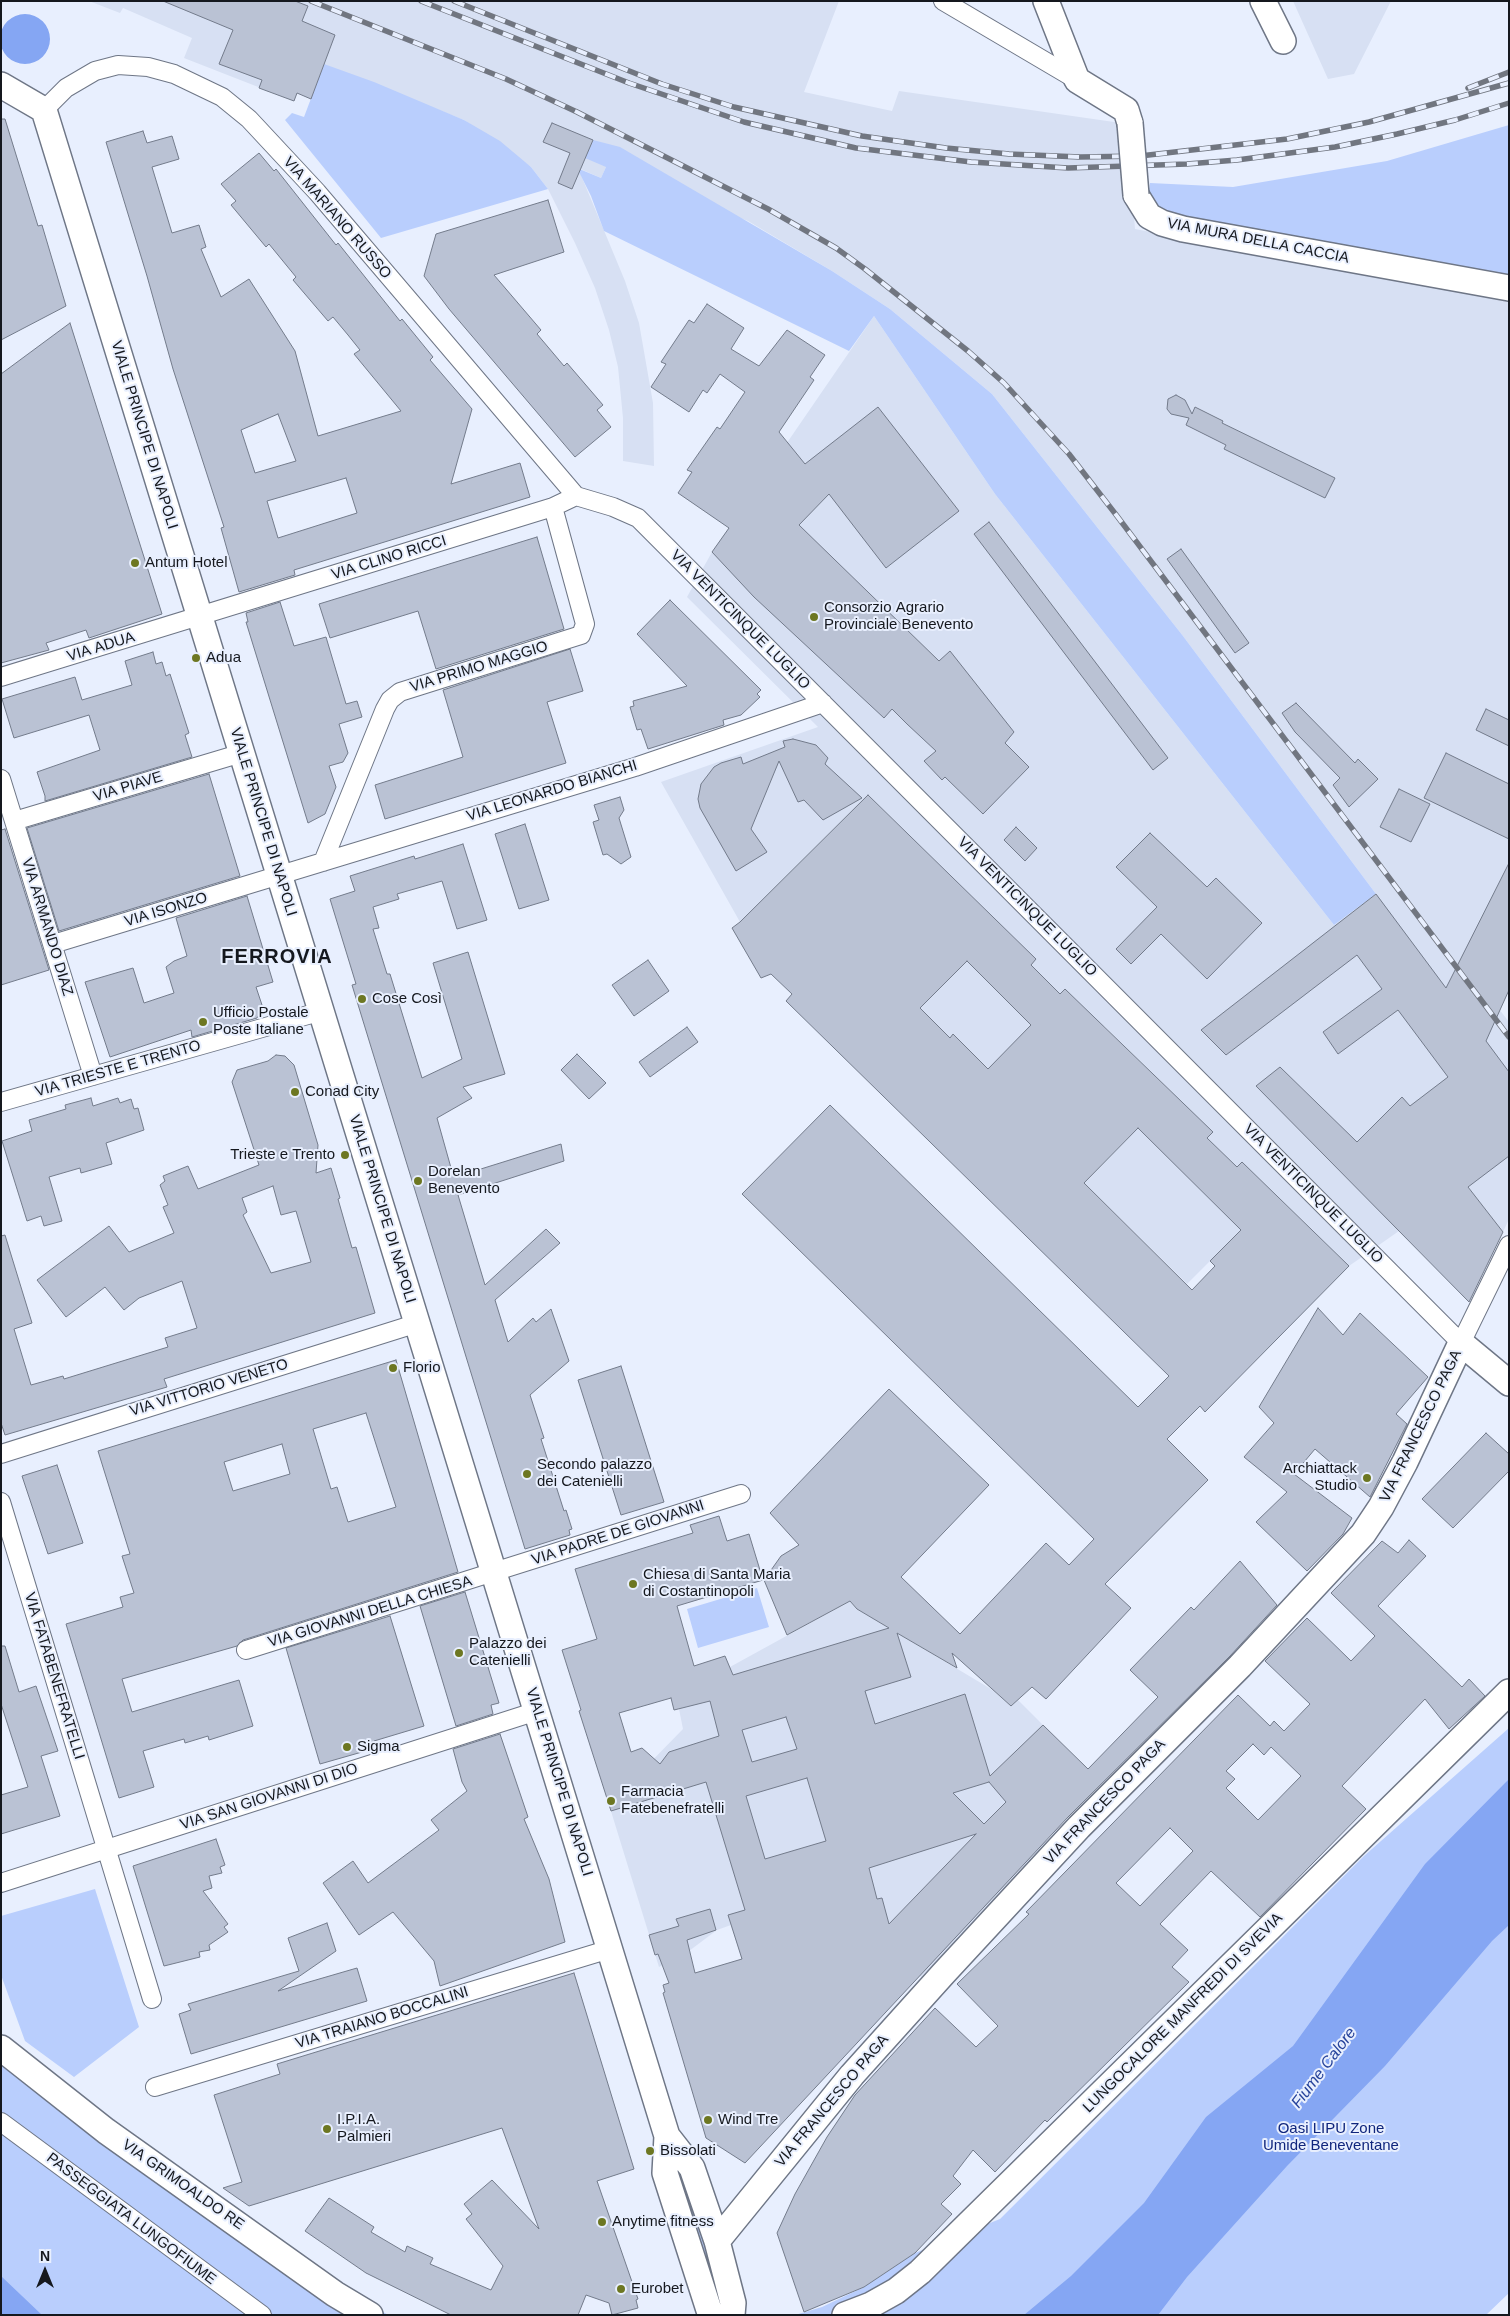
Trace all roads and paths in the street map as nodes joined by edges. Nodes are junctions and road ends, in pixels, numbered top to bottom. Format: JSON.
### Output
{"nodes":[{"id":1,"x":943,"y":1,"type":"edge"},
{"id":2,"x":1046,"y":1,"type":"edge"},
{"id":3,"x":1263,"y":1,"type":"edge"},
{"id":4,"x":1283,"y":41,"type":"dead end"},
{"id":5,"x":1077,"y":80,"type":"junction"},
{"id":6,"x":1,"y":85,"type":"edge"},
{"id":7,"x":44,"y":110,"type":"junction"},
{"id":8,"x":1509,"y":288,"type":"edge"},
{"id":9,"x":576,"y":496,"type":"junction"},
{"id":10,"x":553,"y":507,"type":"junction"},
{"id":11,"x":200,"y":617,"type":"junction"},
{"id":12,"x":1,"y":677,"type":"edge"},
{"id":13,"x":823,"y":703,"type":"junction"},
{"id":14,"x":242,"y":753,"type":"junction"},
{"id":15,"x":1,"y":779,"type":"edge"},
{"id":16,"x":14,"y":821,"type":"junction"},
{"id":17,"x":323,"y":862,"type":"junction"},
{"id":18,"x":280,"y":876,"type":"junction"},
{"id":19,"x":53,"y":944,"type":"junction"},
{"id":20,"x":322,"y":1011,"type":"junction"},
{"id":21,"x":93,"y":1076,"type":"junction"},
{"id":22,"x":1,"y":1102,"type":"edge"},
{"id":23,"x":1509,"y":1245,"type":"edge"},
{"id":24,"x":418,"y":1323,"type":"junction"},
{"id":25,"x":1461,"y":1343,"type":"junction"},
{"id":26,"x":1509,"y":1360,"type":"edge"},
{"id":27,"x":1509,"y":1383,"type":"edge"},
{"id":28,"x":1,"y":1454,"type":"edge"},
{"id":29,"x":741,"y":1494,"type":"dead end"},
{"id":30,"x":1,"y":1502,"type":"edge"},
{"id":31,"x":494,"y":1573,"type":"junction"},
{"id":32,"x":246,"y":1650,"type":"dead end"},
{"id":33,"x":1509,"y":1692,"type":"edge"},
{"id":34,"x":537,"y":1711,"type":"junction"},
{"id":35,"x":106,"y":1850,"type":"junction"},
{"id":36,"x":1,"y":1883,"type":"edge"},
{"id":37,"x":610,"y":1949,"type":"junction"},
{"id":38,"x":152,"y":1999,"type":"dead end"},
{"id":39,"x":4,"y":2046,"type":"edge"},
{"id":40,"x":155,"y":2087,"type":"dead end"},
{"id":41,"x":1,"y":2122,"type":"edge"},
{"id":42,"x":676,"y":2160,"type":"junction"},
{"id":43,"x":716,"y":2241,"type":"junction"},
{"id":44,"x":262,"y":2315,"type":"edge"},
{"id":45,"x":370,"y":2315,"type":"edge"},
{"id":46,"x":713,"y":2315,"type":"edge"},
{"id":47,"x":732,"y":2315,"type":"edge"},
{"id":48,"x":845,"y":2315,"type":"edge"}],
"edges":[{"from":1,"to":5,"type":"street","name":"VIA MURA DELLA CACCIA"},
{"from":2,"to":5,"type":"street"},
{"from":3,"to":4,"type":"street"},
{"from":5,"to":8,"type":"street","name":"VIA MURA DELLA CACCIA","bridge":true},
{"from":6,"to":7,"type":"street"},
{"from":7,"to":9,"type":"street","name":"VIA MARIANO RUSSO"},
{"from":7,"to":11,"type":"street","name":"VIALE PRINCIPE DI NAPOLI"},
{"from":9,"to":10,"type":"street","name":"VIA CLINO RICCI"},
{"from":9,"to":13,"type":"street","name":"VIA VENTICINQUE LUGLIO"},
{"from":10,"to":11,"type":"street","name":"VIA CLINO RICCI"},
{"from":10,"to":17,"type":"street","name":"VIA PRIMO MAGGIO"},
{"from":11,"to":12,"type":"street","name":"VIA ADUA"},
{"from":11,"to":14,"type":"street","name":"VIALE PRINCIPE DI NAPOLI"},
{"from":13,"to":17,"type":"street","name":"VIA LEONARDO BIANCHI"},
{"from":13,"to":25,"type":"street","name":"VIA VENTICINQUE LUGLIO"},
{"from":14,"to":16,"type":"street","name":"VIA PIAVE"},
{"from":14,"to":18,"type":"street","name":"VIALE PRINCIPE DI NAPOLI"},
{"from":15,"to":16,"type":"street","name":"VIA ARMANDO DIAZ"},
{"from":16,"to":19,"type":"street","name":"VIA ARMANDO DIAZ"},
{"from":17,"to":18,"type":"street","name":"VIA LEONARDO BIANCHI"},
{"from":18,"to":19,"type":"street","name":"VIA ISONZO"},
{"from":18,"to":20,"type":"street","name":"VIALE PRINCIPE DI NAPOLI"},
{"from":19,"to":21,"type":"street","name":"VIA ARMANDO DIAZ"},
{"from":20,"to":21,"type":"street","name":"VIA TRIESTE E TRENTO"},
{"from":20,"to":24,"type":"street","name":"VIALE PRINCIPE DI NAPOLI"},
{"from":21,"to":22,"type":"street","name":"VIA TRIESTE E TRENTO"},
{"from":23,"to":25,"type":"street"},
{"from":24,"to":28,"type":"street","name":"VIA VITTORIO VENETO"},
{"from":24,"to":31,"type":"street","name":"VIALE PRINCIPE DI NAPOLI"},
{"from":25,"to":26,"type":"street","name":"VIA VENTICINQUE LUGLIO"},
{"from":25,"to":27,"type":"street","name":"VIA VENTICINQUE LUGLIO"},
{"from":25,"to":43,"type":"street","name":"VIA FRANCESCO PAGA"},
{"from":29,"to":31,"type":"street","name":"VIA PADRE DE GIOVANNI"},
{"from":30,"to":35,"type":"street","name":"VIA FATABENEFRATELLI"},
{"from":31,"to":32,"type":"street","name":"VIA GIOVANNI DELLA CHIESA"},
{"from":31,"to":34,"type":"street","name":"VIALE PRINCIPE DI NAPOLI"},
{"from":33,"to":48,"type":"street","name":"LUNGOCALORE MANFREDI DI SVEVIA"},
{"from":34,"to":35,"type":"street","name":"VIA SAN GIOVANNI DI DIO"},
{"from":34,"to":37,"type":"street","name":"VIALE PRINCIPE DI NAPOLI"},
{"from":35,"to":36,"type":"street","name":"VIA SAN GIOVANNI DI DIO"},
{"from":35,"to":38,"type":"street","name":"VIA FATABENEFRATELLI"},
{"from":37,"to":40,"type":"street","name":"VIA TRAIANO BOCCALINI"},
{"from":37,"to":42,"type":"street","name":"VIALE PRINCIPE DI NAPOLI"},
{"from":39,"to":45,"type":"street","name":"VIA GRIMOALDO RE"},
{"from":41,"to":44,"type":"street","name":"PASSEGGIATA LUNGOFIUME"},
{"from":42,"to":43,"type":"street"},
{"from":42,"to":46,"type":"street"},
{"from":43,"to":47,"type":"street"}]}
